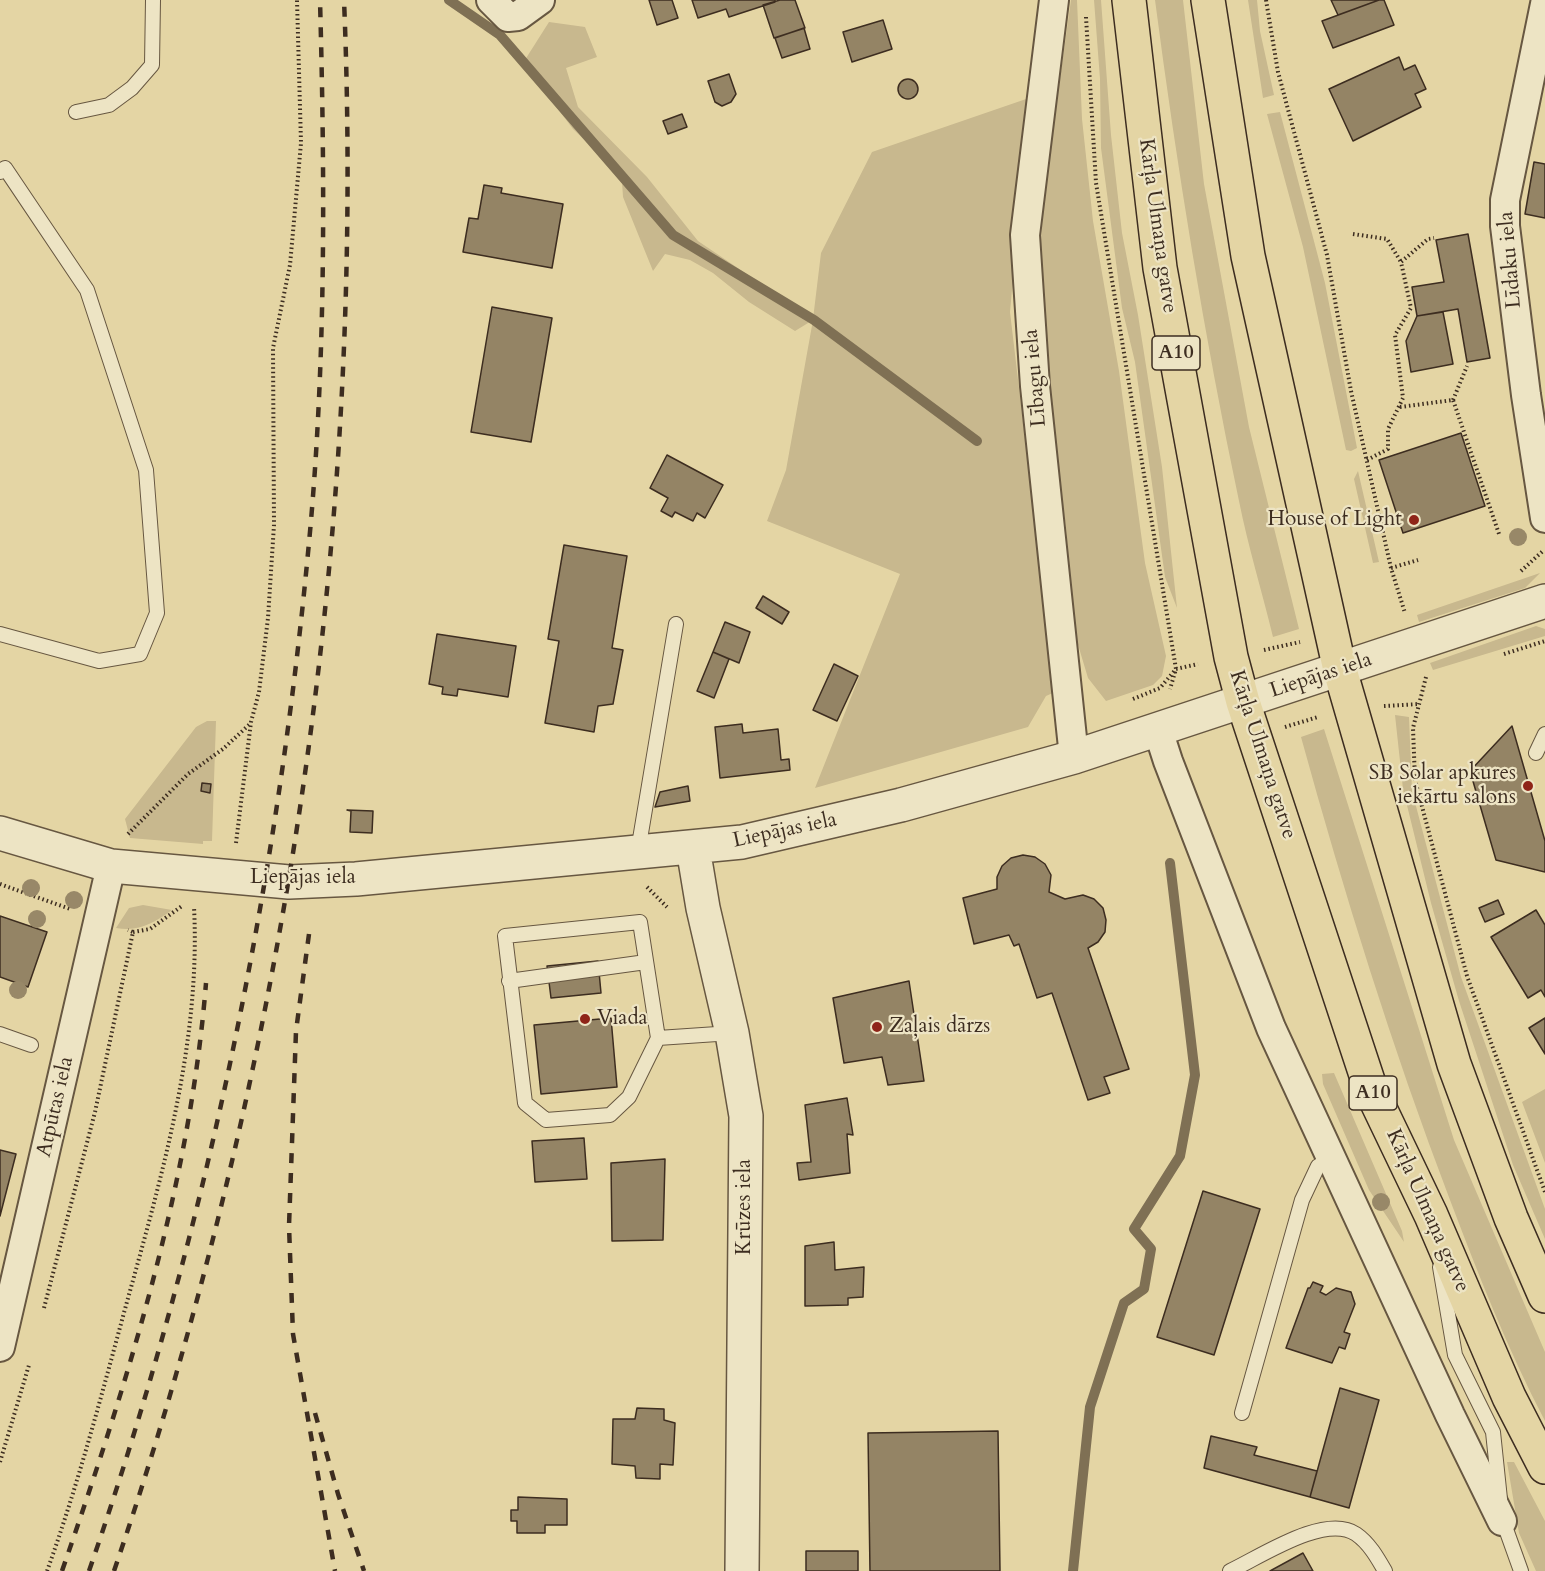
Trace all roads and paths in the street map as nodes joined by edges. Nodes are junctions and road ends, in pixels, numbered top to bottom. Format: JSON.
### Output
{"nodes":[{"id":1,"x":153,"y":0,"type":"edge"},
{"id":2,"x":297,"y":0,"type":"edge"},
{"id":3,"x":491,"y":0,"type":"edge"},
{"id":4,"x":540,"y":0,"type":"edge"},
{"id":5,"x":1054,"y":0,"type":"edge"},
{"id":6,"x":1129,"y":0,"type":"edge"},
{"id":7,"x":1208,"y":0,"type":"edge"},
{"id":8,"x":1266,"y":0,"type":"edge"},
{"id":9,"x":1545,"y":3,"type":"edge"},
{"id":10,"x":1086,"y":11,"type":"dead end"},
{"id":11,"x":76,"y":112,"type":"dead end"},
{"id":12,"x":0,"y":172,"type":"edge"},
{"id":13,"x":1353,"y":234,"type":"dead end"},
{"id":14,"x":1434,"y":238,"type":"dead end"},
{"id":15,"x":1401,"y":262,"type":"junction"},
{"id":16,"x":1467,"y":366,"type":"dead end"},
{"id":17,"x":1453,"y":400,"type":"junction"},
{"id":18,"x":1399,"y":407,"type":"junction"},
{"id":19,"x":1367,"y":460,"type":"junction"},
{"id":20,"x":1545,"y":518,"type":"edge"},
{"id":21,"x":1498,"y":534,"type":"dead end"},
{"id":22,"x":1418,"y":560,"type":"dead end"},
{"id":23,"x":1391,"y":568,"type":"junction"},
{"id":24,"x":1545,"y":601,"type":"edge"},
{"id":25,"x":1395,"y":617,"type":"dead end"},
{"id":26,"x":676,"y":624,"type":"dead end"},
{"id":27,"x":1410,"y":629,"type":"junction"},
{"id":28,"x":0,"y":634,"type":"edge"},
{"id":29,"x":1332,"y":634,"type":"junction"},
{"id":30,"x":1231,"y":657,"type":"junction"},
{"id":31,"x":1176,"y":669,"type":"junction"},
{"id":32,"x":1340,"y":670,"type":"junction"},
{"id":33,"x":1130,"y":700,"type":"dead end"},
{"id":34,"x":1243,"y":702,"type":"junction"},
{"id":35,"x":251,"y":722,"type":"junction"},
{"id":36,"x":1158,"y":730,"type":"junction"},
{"id":37,"x":1545,"y":734,"type":"edge"},
{"id":38,"x":1536,"y":753,"type":"dead end"},
{"id":39,"x":1074,"y":757,"type":"junction"},
{"id":40,"x":0,"y":833,"type":"edge"},
{"id":41,"x":693,"y":848,"type":"junction"},
{"id":42,"x":638,"y":851,"type":"junction"},
{"id":43,"x":111,"y":866,"type":"junction"},
{"id":44,"x":232,"y":878,"type":"junction"},
{"id":45,"x":0,"y":884,"type":"edge"},
{"id":46,"x":643,"y":885,"type":"dead end"},
{"id":47,"x":174,"y":904,"type":"dead end"},
{"id":48,"x":184,"y":904,"type":"junction"},
{"id":49,"x":193,"y":904,"type":"junction"},
{"id":50,"x":205,"y":905,"type":"dead end"},
{"id":51,"x":101,"y":908,"type":"junction"},
{"id":52,"x":673,"y":914,"type":"dead end"},
{"id":53,"x":133,"y":932,"type":"dead end"},
{"id":54,"x":646,"y":962,"type":"junction"},
{"id":55,"x":509,"y":981,"type":"junction"},
{"id":56,"x":732,"y":1033,"type":"junction"},
{"id":57,"x":0,"y":1034,"type":"edge"},
{"id":58,"x":658,"y":1038,"type":"junction"},
{"id":59,"x":31,"y":1045,"type":"dead end"},
{"id":60,"x":1332,"y":1160,"type":"junction"},
{"id":61,"x":1545,"y":1191,"type":"edge"},
{"id":62,"x":1431,"y":1215,"type":"junction"},
{"id":63,"x":1545,"y":1296,"type":"edge"},
{"id":64,"x":6,"y":1303,"type":"edge"},
{"id":65,"x":0,"y":1347,"type":"edge"},
{"id":66,"x":1242,"y":1413,"type":"dead end"},
{"id":67,"x":1545,"y":1467,"type":"edge"},
{"id":68,"x":1502,"y":1521,"type":"junction"},
{"id":69,"x":1516,"y":1568,"type":"edge"},
{"id":70,"x":46,"y":1571,"type":"edge"},
{"id":71,"x":742,"y":1571,"type":"edge"},
{"id":72,"x":1230,"y":1571,"type":"edge"},
{"id":73,"x":1385,"y":1571,"type":"edge"}],
"edges":[{"from":1,"to":11,"type":"lane"},
{"from":2,"to":35,"type":"path"},
{"from":3,"to":4,"type":"street"},
{"from":5,"to":39,"type":"street","name":"Lībagu iela"},
{"from":6,"to":30,"type":"highway","name":"Kārļa Ulmaņa gatve","number":"A10"},
{"from":7,"to":29,"type":"highway"},
{"from":8,"to":19,"type":"path"},
{"from":9,"to":20,"type":"street","name":"Līdaku iela"},
{"from":10,"to":31,"type":"path"},
{"from":12,"to":28,"type":"lane"},
{"from":13,"to":15,"type":"path"},
{"from":14,"to":15,"type":"path"},
{"from":15,"to":18,"type":"path"},
{"from":16,"to":17,"type":"path"},
{"from":17,"to":18,"type":"path"},
{"from":17,"to":21,"type":"path"},
{"from":18,"to":19,"type":"path"},
{"from":19,"to":23,"type":"path"},
{"from":22,"to":23,"type":"path"},
{"from":23,"to":27,"type":"path"},
{"from":24,"to":27,"type":"street","name":"Liepājas iela"},
{"from":25,"to":27,"type":"path"},
{"from":26,"to":42,"type":"lane"},
{"from":27,"to":32,"type":"street","name":"Liepājas iela"},
{"from":27,"to":61,"type":"path"},
{"from":29,"to":30,"type":"path"},
{"from":29,"to":32,"type":"highway"},
{"from":30,"to":31,"type":"path"},
{"from":30,"to":34,"type":"highway","name":"Kārļa Ulmaņa gatve","number":"A10"},
{"from":31,"to":33,"type":"path"},
{"from":31,"to":36,"type":"path"},
{"from":32,"to":34,"type":"street","name":"Liepājas iela"},
{"from":32,"to":63,"type":"highway"},
{"from":34,"to":36,"type":"street","name":"Liepājas iela"},
{"from":34,"to":62,"type":"highway","name":"Kārļa Ulmaņa gatve","number":"A10"},
{"from":35,"to":43,"type":"path"},
{"from":35,"to":44,"type":"path"},
{"from":36,"to":39,"type":"street","name":"Liepājas iela"},
{"from":36,"to":60,"type":"street"},
{"from":37,"to":38,"type":"lane"},
{"from":39,"to":41,"type":"street","name":"Liepājas iela"},
{"from":40,"to":43,"type":"street","name":"Liepājas iela"},
{"from":41,"to":42,"type":"street","name":"Liepājas iela"},
{"from":41,"to":56,"type":"street","name":"Krūzes iela"},
{"from":42,"to":44,"type":"street","name":"Liepājas iela"},
{"from":43,"to":44,"type":"street","name":"Liepājas iela"},
{"from":43,"to":51,"type":"street","name":"Atpūtas iela"},
{"from":45,"to":51,"type":"path"},
{"from":46,"to":52,"type":"path"},
{"from":47,"to":48,"type":"path"},
{"from":48,"to":49,"type":"path"},
{"from":48,"to":53,"type":"path"},
{"from":49,"to":50,"type":"path"},
{"from":49,"to":70,"type":"path"},
{"from":51,"to":64,"type":"street","name":"Atpūtas iela"},
{"from":54,"to":55,"type":"lane"},
{"from":54,"to":55,"type":"lane"},
{"from":54,"to":58,"type":"lane"},
{"from":55,"to":58,"type":"lane"},
{"from":56,"to":58,"type":"lane"},
{"from":56,"to":71,"type":"street","name":"Krūzes iela"},
{"from":57,"to":59,"type":"lane"},
{"from":60,"to":66,"type":"lane"},
{"from":60,"to":68,"type":"street"},
{"from":62,"to":67,"type":"highway","name":"Kārļa Ulmaņa gatve","number":"A10"},
{"from":62,"to":68,"type":"lane"},
{"from":64,"to":65,"type":"street","name":"Atpūtas iela"},
{"from":68,"to":69,"type":"lane"},
{"from":72,"to":73,"type":"lane"}]}
